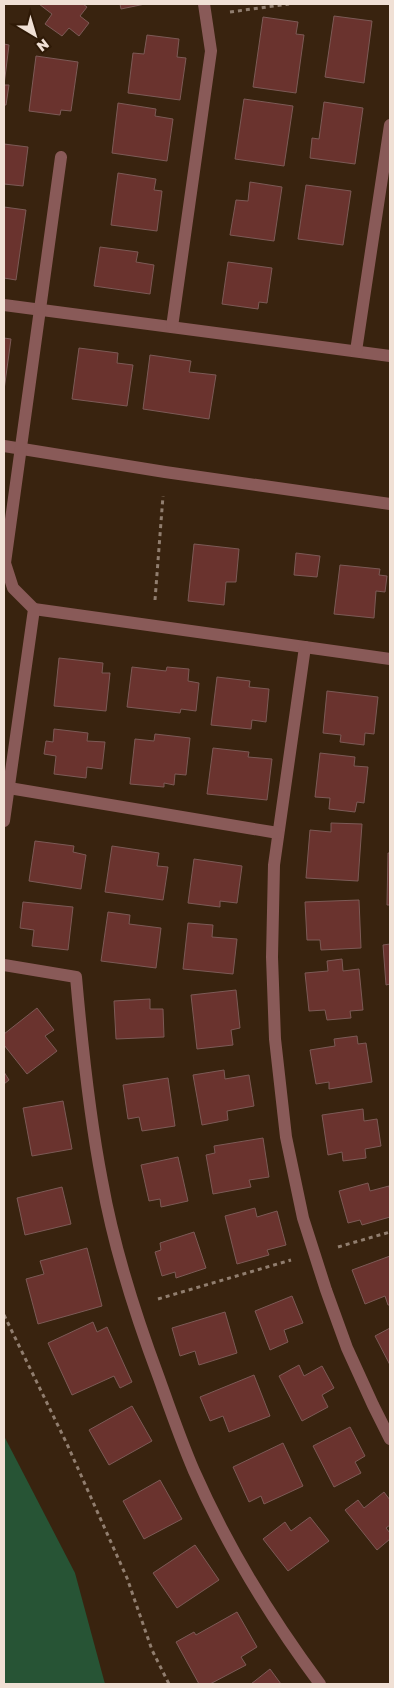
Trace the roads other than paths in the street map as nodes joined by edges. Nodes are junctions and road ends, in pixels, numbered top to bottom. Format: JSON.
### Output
{"nodes":[{"id":1,"x":205,"y":10,"type":"edge"},
{"id":2,"x":390,"y":124,"type":"edge"},
{"id":3,"x":61,"y":156,"type":"dead end"},
{"id":4,"x":4,"y":305,"type":"edge"},
{"id":5,"x":40,"y":309,"type":"junction"},
{"id":6,"x":172,"y":327,"type":"junction"},
{"id":7,"x":356,"y":351,"type":"junction"},
{"id":8,"x":390,"y":356,"type":"edge"},
{"id":9,"x":4,"y":446,"type":"edge"},
{"id":10,"x":21,"y":448,"type":"junction"},
{"id":11,"x":390,"y":504,"type":"edge"},
{"id":12,"x":34,"y":609,"type":"junction"},
{"id":13,"x":305,"y":647,"type":"junction"},
{"id":14,"x":390,"y":659,"type":"edge"},
{"id":15,"x":9,"y":788,"type":"junction"},
{"id":16,"x":4,"y":821,"type":"edge"},
{"id":17,"x":278,"y":833,"type":"junction"},
{"id":18,"x":4,"y":965,"type":"edge"},
{"id":19,"x":390,"y":1439,"type":"edge"},
{"id":20,"x":320,"y":1684,"type":"edge"}],
"edges":[{"from":1,"to":6,"type":"street"},
{"from":2,"to":7,"type":"street"},
{"from":3,"to":5,"type":"street"},
{"from":4,"to":5,"type":"street"},
{"from":5,"to":6,"type":"street"},
{"from":5,"to":10,"type":"street"},
{"from":6,"to":7,"type":"street"},
{"from":7,"to":8,"type":"street"},
{"from":9,"to":10,"type":"street"},
{"from":10,"to":11,"type":"street"},
{"from":10,"to":12,"type":"street"},
{"from":12,"to":13,"type":"street"},
{"from":12,"to":15,"type":"street"},
{"from":13,"to":14,"type":"street"},
{"from":13,"to":17,"type":"street"},
{"from":15,"to":16,"type":"street"},
{"from":15,"to":17,"type":"street"},
{"from":17,"to":19,"type":"street"},
{"from":18,"to":20,"type":"street"}]}
